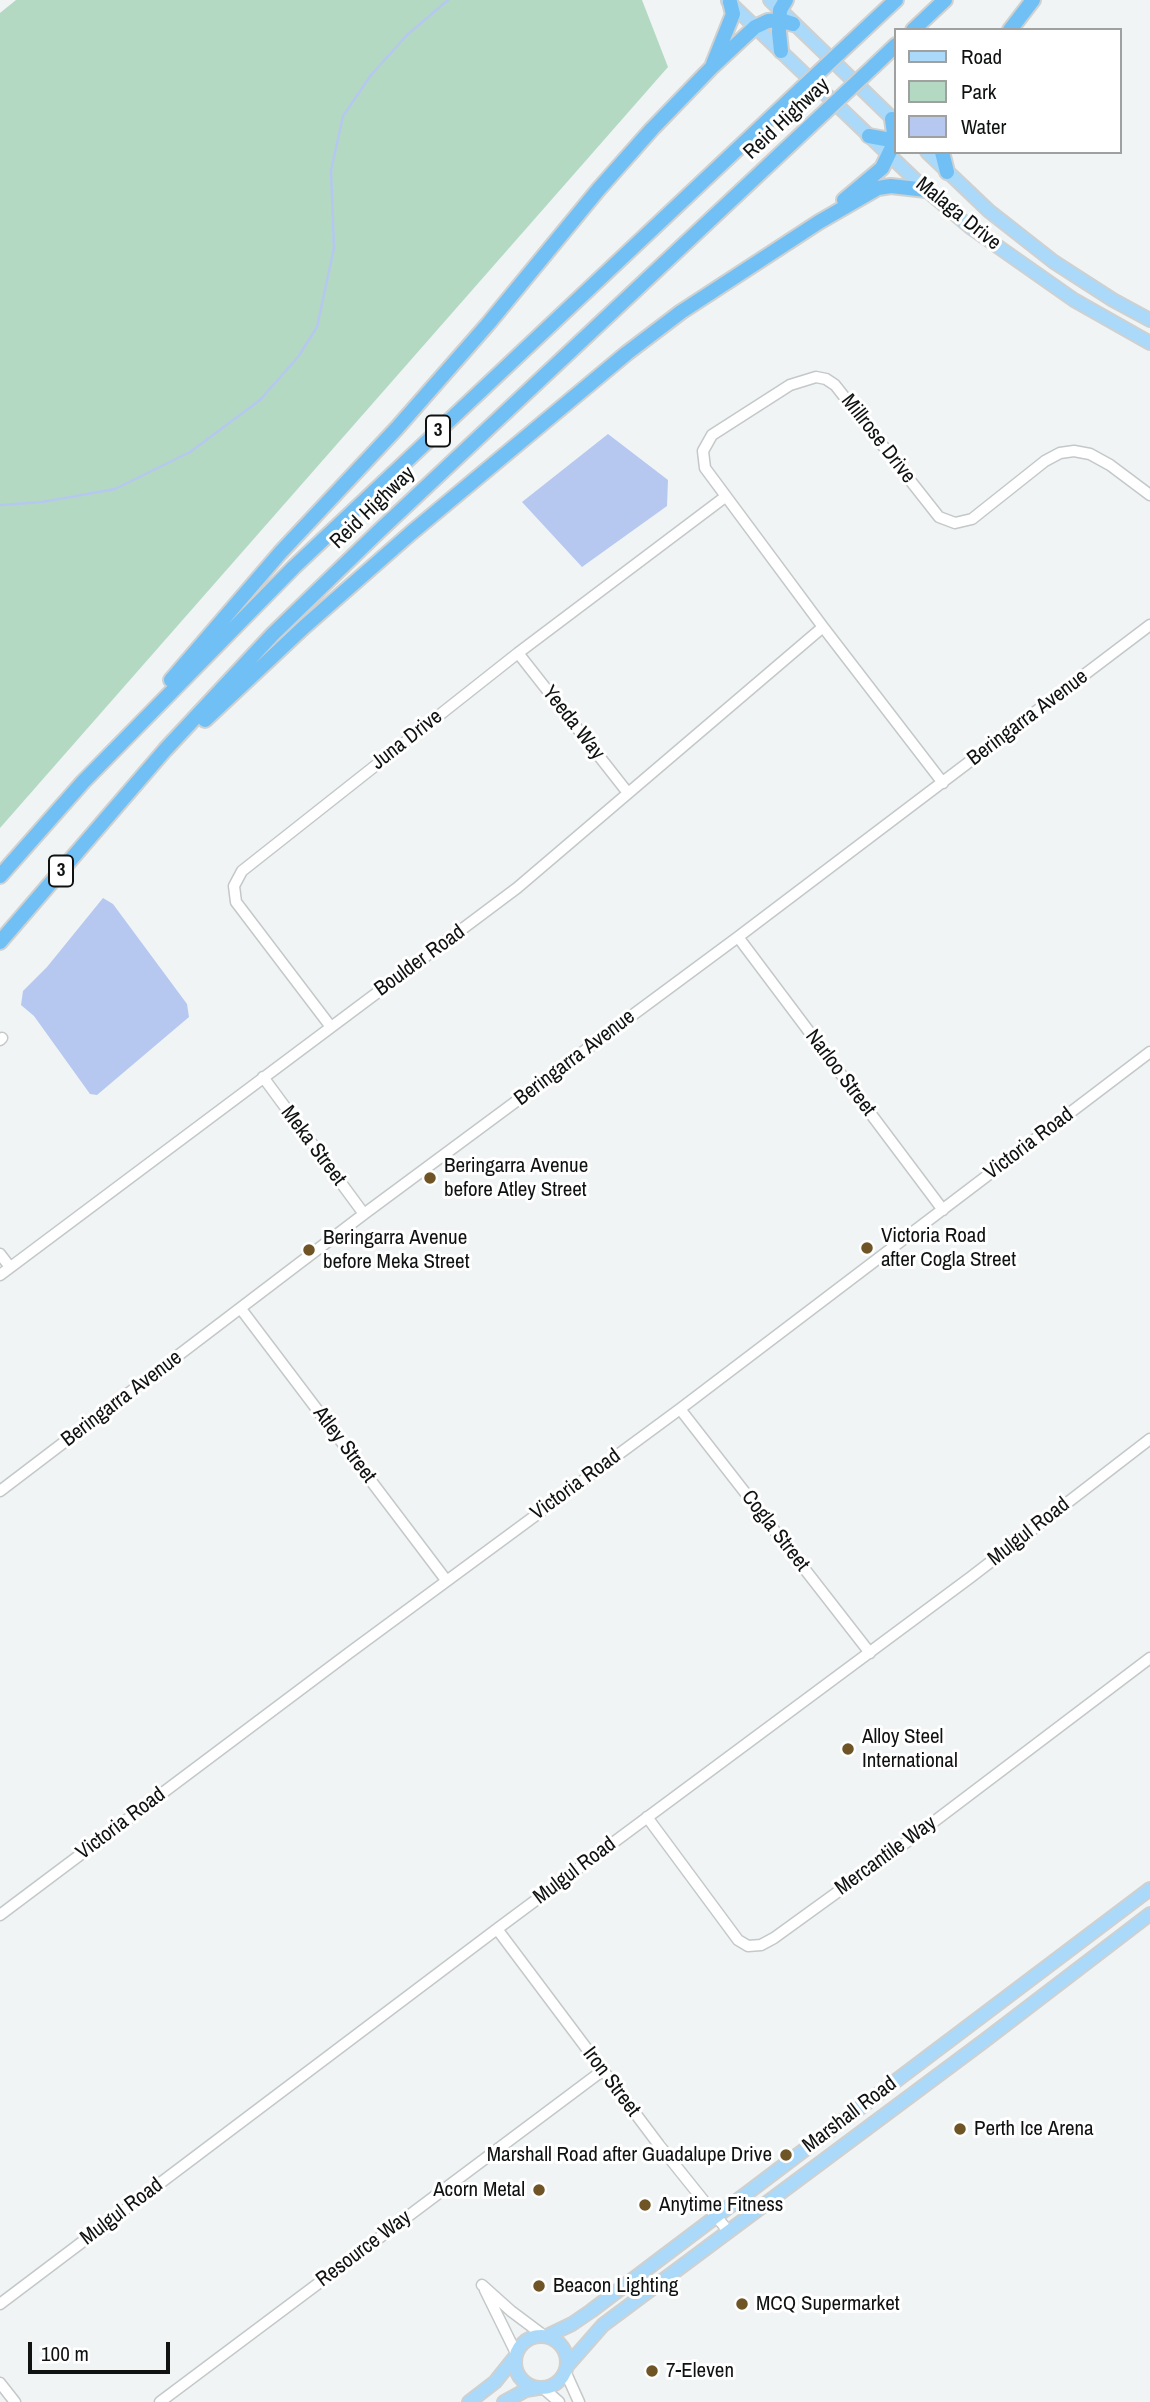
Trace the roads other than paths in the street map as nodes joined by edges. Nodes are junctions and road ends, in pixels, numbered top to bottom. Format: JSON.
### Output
{"nodes":[{"id":1,"x":896,"y":0,"type":"edge"},
{"id":2,"x":945,"y":0,"type":"edge"},
{"id":3,"x":1033,"y":0,"type":"edge"},
{"id":4,"x":728,"y":1,"type":"edge"},
{"id":5,"x":782,"y":11,"type":"edge"},
{"id":6,"x":755,"y":27,"type":"junction"},
{"id":7,"x":915,"y":28,"type":"edge"},
{"id":8,"x":1012,"y":28,"type":"edge"},
{"id":9,"x":894,"y":47,"type":"edge"},
{"id":10,"x":781,"y":51,"type":"junction"},
{"id":11,"x":711,"y":68,"type":"junction"},
{"id":12,"x":894,"y":121,"type":"edge"},
{"id":13,"x":869,"y":136,"type":"joint"},
{"id":14,"x":894,"y":145,"type":"edge"},
{"id":15,"x":900,"y":154,"type":"edge"},
{"id":16,"x":929,"y":154,"type":"edge"},
{"id":17,"x":942,"y":154,"type":"edge"},
{"id":18,"x":947,"y":172,"type":"junction"},
{"id":19,"x":926,"y":190,"type":"junction"},
{"id":20,"x":819,"y":222,"type":"junction"},
{"id":21,"x":1150,"y":320,"type":"edge"},
{"id":22,"x":1150,"y":343,"type":"edge"},
{"id":23,"x":1150,"y":495,"type":"edge"},
{"id":24,"x":725,"y":497,"type":"junction"},
{"id":25,"x":1150,"y":625,"type":"edge"},
{"id":26,"x":823,"y":627,"type":"junction"},
{"id":27,"x":518,"y":653,"type":"junction"},
{"id":28,"x":83,"y":782,"type":"junction"},
{"id":29,"x":943,"y":783,"type":"junction"},
{"id":30,"x":628,"y":793,"type":"junction"},
{"id":31,"x":122,"y":800,"type":"junction"},
{"id":32,"x":0,"y":876,"type":"edge"},
{"id":33,"x":738,"y":937,"type":"junction"},
{"id":34,"x":0,"y":942,"type":"edge"},
{"id":35,"x":331,"y":1027,"type":"junction"},
{"id":36,"x":1150,"y":1052,"type":"edge"},
{"id":37,"x":263,"y":1077,"type":"junction"},
{"id":38,"x":943,"y":1210,"type":"junction"},
{"id":39,"x":364,"y":1214,"type":"junction"},
{"id":40,"x":0,"y":1254,"type":"edge"},
{"id":41,"x":10,"y":1267,"type":"junction"},
{"id":42,"x":0,"y":1275,"type":"edge"},
{"id":43,"x":241,"y":1309,"type":"junction"},
{"id":44,"x":680,"y":1409,"type":"junction"},
{"id":45,"x":1150,"y":1439,"type":"edge"},
{"id":46,"x":0,"y":1491,"type":"edge"},
{"id":47,"x":446,"y":1580,"type":"junction"},
{"id":48,"x":870,"y":1653,"type":"junction"},
{"id":49,"x":1150,"y":1658,"type":"edge"},
{"id":50,"x":647,"y":1817,"type":"junction"},
{"id":51,"x":1150,"y":1889,"type":"edge"},
{"id":52,"x":1150,"y":1914,"type":"edge"},
{"id":53,"x":0,"y":1915,"type":"edge"},
{"id":54,"x":497,"y":1929,"type":"junction"},
{"id":55,"x":602,"y":2071,"type":"junction"},
{"id":56,"x":716,"y":2215,"type":"junction"},
{"id":57,"x":728,"y":2231,"type":"junction"},
{"id":58,"x":0,"y":2304,"type":"edge"},
{"id":59,"x":545,"y":2336,"type":"junction"},
{"id":60,"x":515,"y":2355,"type":"junction"},
{"id":61,"x":566,"y":2368,"type":"junction"},
{"id":62,"x":0,"y":2382,"type":"edge"},
{"id":63,"x":541,"y":2388,"type":"junction"},
{"id":64,"x":15,"y":2402,"type":"edge"},
{"id":65,"x":160,"y":2402,"type":"edge"},
{"id":66,"x":469,"y":2402,"type":"edge"},
{"id":67,"x":504,"y":2402,"type":"edge"},
{"id":68,"x":559,"y":2402,"type":"edge"},
{"id":69,"x":579,"y":2402,"type":"edge"}],
"edges":[{"from":1,"to":28,"type":"highway","name":"Reid Highway","number":"3","bridge":true},
{"from":2,"to":7,"type":"highway"},
{"from":3,"to":8,"type":"highway"},
{"from":4,"to":6,"type":"main road"},
{"from":4,"to":11,"type":"highway"},
{"from":5,"to":6,"type":"highway"},
{"from":5,"to":10,"type":"highway"},
{"from":5,"to":12,"type":"main road"},
{"from":6,"to":10,"type":"main road"},
{"from":6,"to":11,"type":"highway"},
{"from":9,"to":31,"type":"highway","name":"Reid Highway","number":"3","bridge":true},
{"from":10,"to":13,"type":"main road"},
{"from":11,"to":28,"type":"highway"},
{"from":12,"to":14,"type":"highway"},
{"from":13,"to":14,"type":"highway"},
{"from":14,"to":20,"type":"highway"},
{"from":15,"to":19,"type":"main road","name":"Malaga Drive"},
{"from":16,"to":18,"type":"main road","name":"Malaga Drive"},
{"from":17,"to":18,"type":"highway"},
{"from":18,"to":21,"type":"main road","name":"Malaga Drive"},
{"from":19,"to":20,"type":"highway"},
{"from":19,"to":22,"type":"main road","name":"Malaga Drive"},
{"from":20,"to":31,"type":"highway"},
{"from":23,"to":24,"type":"street","name":"Millrose Drive"},
{"from":24,"to":26,"type":"street","name":"Millrose Drive"},
{"from":24,"to":27,"type":"street","name":"Juna Drive"},
{"from":25,"to":29,"type":"street","name":"Beringarra Avenue"},
{"from":26,"to":29,"type":"street","name":"Millrose Drive"},
{"from":26,"to":30,"type":"street","name":"Boulder Road"},
{"from":27,"to":30,"type":"street","name":"Yeeda Way"},
{"from":27,"to":35,"type":"street","name":"Juna Drive"},
{"from":28,"to":32,"type":"highway","name":"Reid Highway","number":"3"},
{"from":29,"to":33,"type":"street","name":"Beringarra Avenue"},
{"from":30,"to":35,"type":"street","name":"Boulder Road"},
{"from":31,"to":34,"type":"highway","name":"Reid Highway","number":"3"},
{"from":33,"to":38,"type":"street","name":"Narloo Street"},
{"from":33,"to":39,"type":"street","name":"Beringarra Avenue"},
{"from":35,"to":37,"type":"street","name":"Boulder Road"},
{"from":36,"to":38,"type":"street","name":"Victoria Road"},
{"from":37,"to":39,"type":"street","name":"Meka Street"},
{"from":37,"to":41,"type":"street","name":"Boulder Road"},
{"from":38,"to":44,"type":"street","name":"Victoria Road"},
{"from":39,"to":43,"type":"street","name":"Beringarra Avenue"},
{"from":40,"to":41,"type":"street"},
{"from":41,"to":42,"type":"street","name":"Boulder Road"},
{"from":43,"to":46,"type":"street","name":"Beringarra Avenue"},
{"from":43,"to":47,"type":"street","name":"Atley Street"},
{"from":44,"to":47,"type":"street","name":"Victoria Road"},
{"from":44,"to":48,"type":"street","name":"Cogla Street"},
{"from":45,"to":48,"type":"street","name":"Mulgul Road"},
{"from":47,"to":53,"type":"street","name":"Victoria Road"},
{"from":48,"to":50,"type":"street","name":"Mulgul Road"},
{"from":49,"to":50,"type":"street","name":"Mercantile Way"},
{"from":50,"to":54,"type":"street","name":"Mulgul Road"},
{"from":51,"to":56,"type":"main road","name":"Marshall Road"},
{"from":52,"to":57,"type":"main road","name":"Marshall Road"},
{"from":54,"to":55,"type":"street","name":"Iron Street"},
{"from":54,"to":58,"type":"street","name":"Mulgul Road"},
{"from":55,"to":56,"type":"street","name":"Iron Street"},
{"from":55,"to":65,"type":"street","name":"Resource Way"},
{"from":56,"to":57,"type":"street","name":"Iron Street"},
{"from":56,"to":59,"type":"main road","name":"Marshall Road"},
{"from":57,"to":61,"type":"main road","name":"Marshall Road"},
{"from":59,"to":60,"type":"main road"},
{"from":59,"to":60,"type":"street"},
{"from":59,"to":61,"type":"main road"},
{"from":60,"to":63,"type":"main road"},
{"from":60,"to":66,"type":"main road"},
{"from":61,"to":63,"type":"main road"},
{"from":61,"to":69,"type":"street"},
{"from":62,"to":64,"type":"street"},
{"from":63,"to":67,"type":"main road"},
{"from":63,"to":68,"type":"street"}]}
